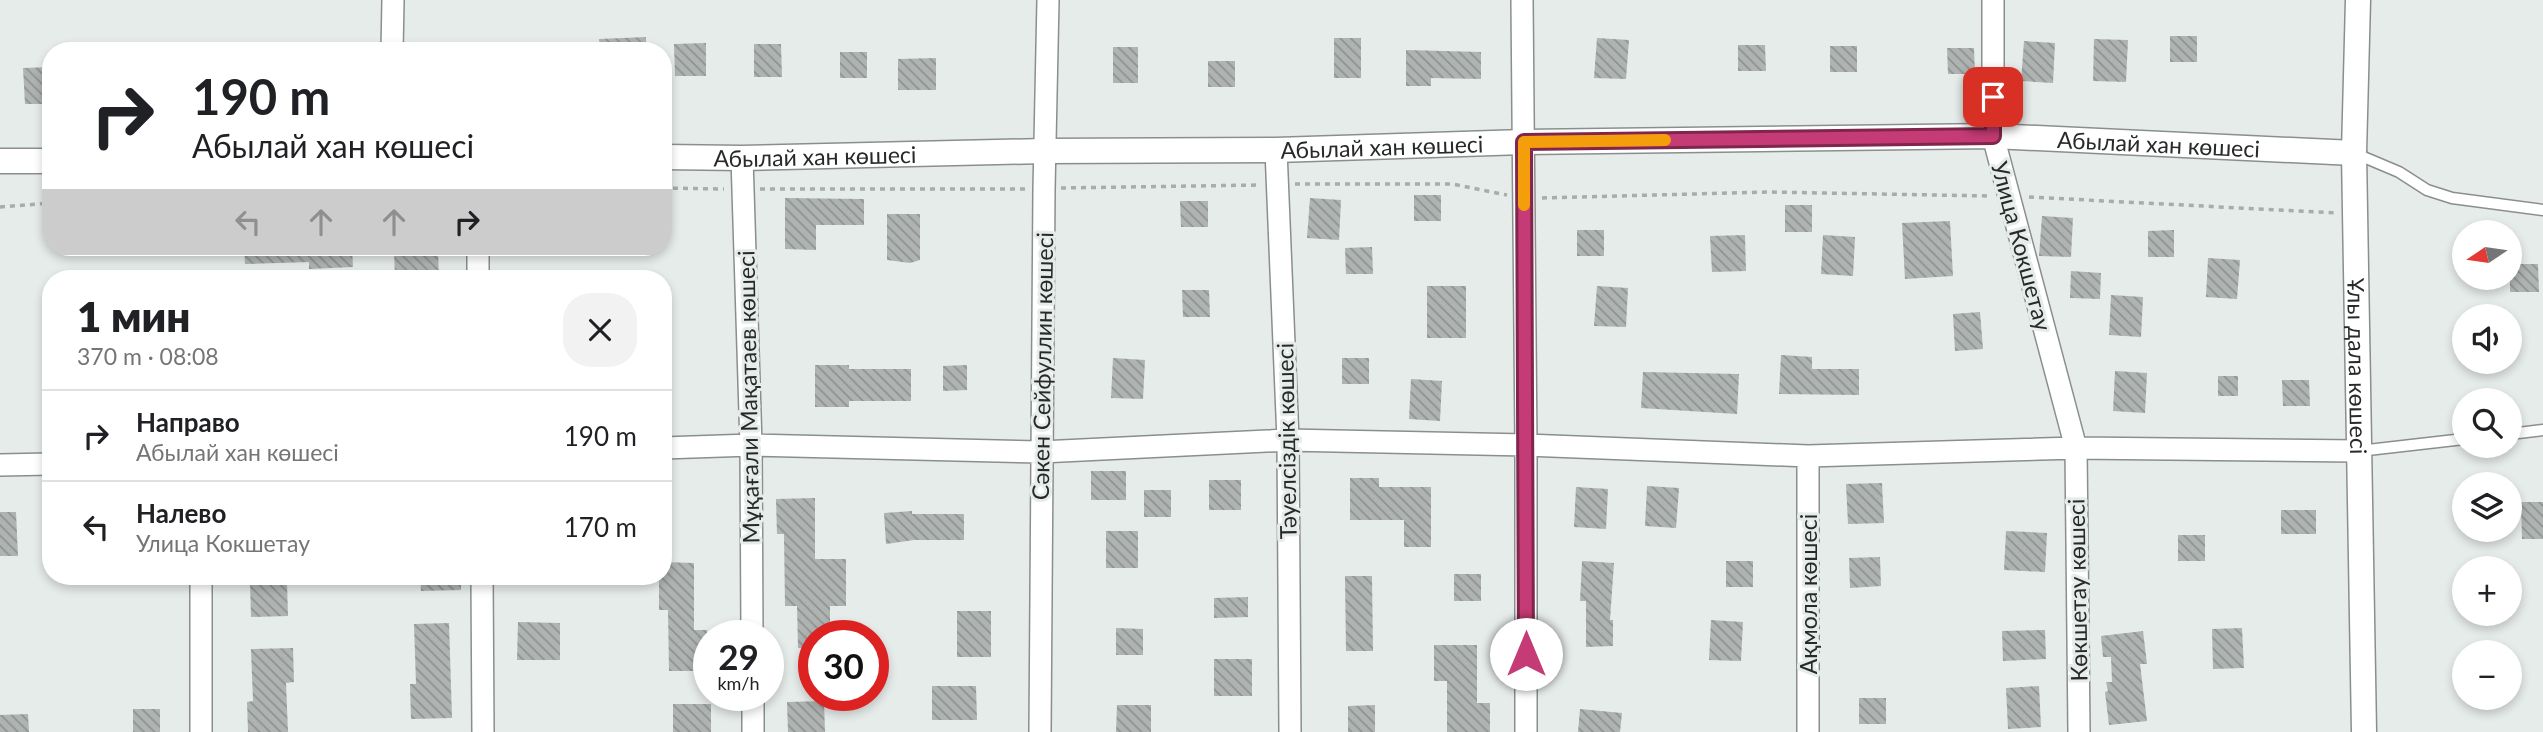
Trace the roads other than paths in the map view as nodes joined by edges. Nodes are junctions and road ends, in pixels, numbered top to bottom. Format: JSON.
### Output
{"nodes":[{"id":1,"x":393,"y":0,"type":"edge"},
{"id":2,"x":1048,"y":0,"type":"edge"},
{"id":3,"x":1522,"y":0,"type":"edge"},
{"id":4,"x":1993,"y":0,"type":"edge"},
{"id":5,"x":2358,"y":0,"type":"edge"},
{"id":6,"x":392,"y":42,"type":"edge"},
{"id":7,"x":1993,"y":136,"type":"junction"},
{"id":8,"x":1524,"y":142,"type":"junction"},
{"id":9,"x":1276,"y":150,"type":"junction"},
{"id":10,"x":1044,"y":151,"type":"junction"},
{"id":11,"x":2354,"y":153,"type":"junction"},
{"id":12,"x":672,"y":157,"type":"edge"},
{"id":13,"x":742,"y":158,"type":"junction"},
{"id":14,"x":0,"y":161,"type":"edge"},
{"id":15,"x":42,"y":161,"type":"edge"},
{"id":16,"x":2543,"y":210,"type":"edge"},
{"id":17,"x":2543,"y":430,"type":"edge"},
{"id":18,"x":2522,"y":433,"type":"edge"},
{"id":19,"x":1288,"y":440,"type":"junction"},
{"id":20,"x":2452,"y":440,"type":"edge"},
{"id":21,"x":751,"y":445,"type":"junction"},
{"id":22,"x":1526,"y":445,"type":"junction"},
{"id":23,"x":672,"y":448,"type":"edge"},
{"id":24,"x":2076,"y":448,"type":"junction"},
{"id":25,"x":1041,"y":452,"type":"junction"},
{"id":26,"x":2358,"y":452,"type":"junction"},
{"id":27,"x":1808,"y":456,"type":"junction"},
{"id":28,"x":42,"y":464,"type":"edge"},
{"id":29,"x":0,"y":465,"type":"edge"},
{"id":30,"x":201,"y":585,"type":"edge"},
{"id":31,"x":482,"y":585,"type":"edge"},
{"id":32,"x":752,"y":620,"type":"edge"},
{"id":33,"x":753,"y":711,"type":"edge"},
{"id":34,"x":201,"y":732,"type":"edge"},
{"id":35,"x":483,"y":732,"type":"edge"},
{"id":36,"x":753,"y":732,"type":"edge"},
{"id":37,"x":1040,"y":732,"type":"edge"},
{"id":38,"x":1290,"y":732,"type":"edge"},
{"id":39,"x":1526,"y":732,"type":"edge"},
{"id":40,"x":1808,"y":732,"type":"edge"},
{"id":41,"x":2079,"y":732,"type":"edge"},
{"id":42,"x":2364,"y":732,"type":"edge"}],
"edges":[{"from":1,"to":6,"type":"street"},
{"from":2,"to":10,"type":"street","name":"Сәкен Сейфуллин көшесі"},
{"from":3,"to":8,"type":"street"},
{"from":4,"to":7,"type":"street","name":"Улица Кокшетау"},
{"from":5,"to":11,"type":"street","name":"Ұлы дала көшесі"},
{"from":7,"to":8,"type":"street","name":"Абылай хан көшесі"},
{"from":7,"to":11,"type":"street","name":"Абылай хан көшесі"},
{"from":7,"to":24,"type":"street","name":"Улица Кокшетау"},
{"from":8,"to":9,"type":"street","name":"Абылай хан көшесі"},
{"from":8,"to":22,"type":"street"},
{"from":9,"to":10,"type":"street","name":"Абылай хан көшесі"},
{"from":9,"to":19,"type":"street","name":"Тәуелсіздік көшесі"},
{"from":10,"to":13,"type":"street","name":"Абылай хан көшесі"},
{"from":10,"to":25,"type":"street","name":"Сәкен Сейфуллин көшесі"},
{"from":11,"to":16,"type":"lane"},
{"from":11,"to":26,"type":"street","name":"Ұлы дала көшесі"},
{"from":12,"to":13,"type":"street","name":"Абылай хан көшесі"},
{"from":13,"to":21,"type":"street","name":"Мұқағали Мақатаев көшесі"},
{"from":14,"to":15,"type":"street"},
{"from":17,"to":18,"type":"lane"},
{"from":19,"to":22,"type":"street"},
{"from":19,"to":25,"type":"street"},
{"from":19,"to":38,"type":"street","name":"Тәуелсіздік көшесі"},
{"from":20,"to":26,"type":"lane"},
{"from":21,"to":23,"type":"street"},
{"from":21,"to":25,"type":"street"},
{"from":21,"to":32,"type":"street","name":"Мұқағали Мақатаев көшесі"},
{"from":22,"to":27,"type":"street"},
{"from":22,"to":39,"type":"street"},
{"from":24,"to":26,"type":"street"},
{"from":24,"to":27,"type":"street"},
{"from":24,"to":41,"type":"street","name":"Көкшетау көшесі"},
{"from":25,"to":37,"type":"street","name":"Сәкен Сейфуллин көшесі"},
{"from":26,"to":42,"type":"street","name":"Ұлы дала көшесі"},
{"from":27,"to":40,"type":"street","name":"Ақмола көшесі"},
{"from":28,"to":29,"type":"street"},
{"from":30,"to":34,"type":"street"},
{"from":31,"to":35,"type":"street"},
{"from":33,"to":36,"type":"street"}]}
